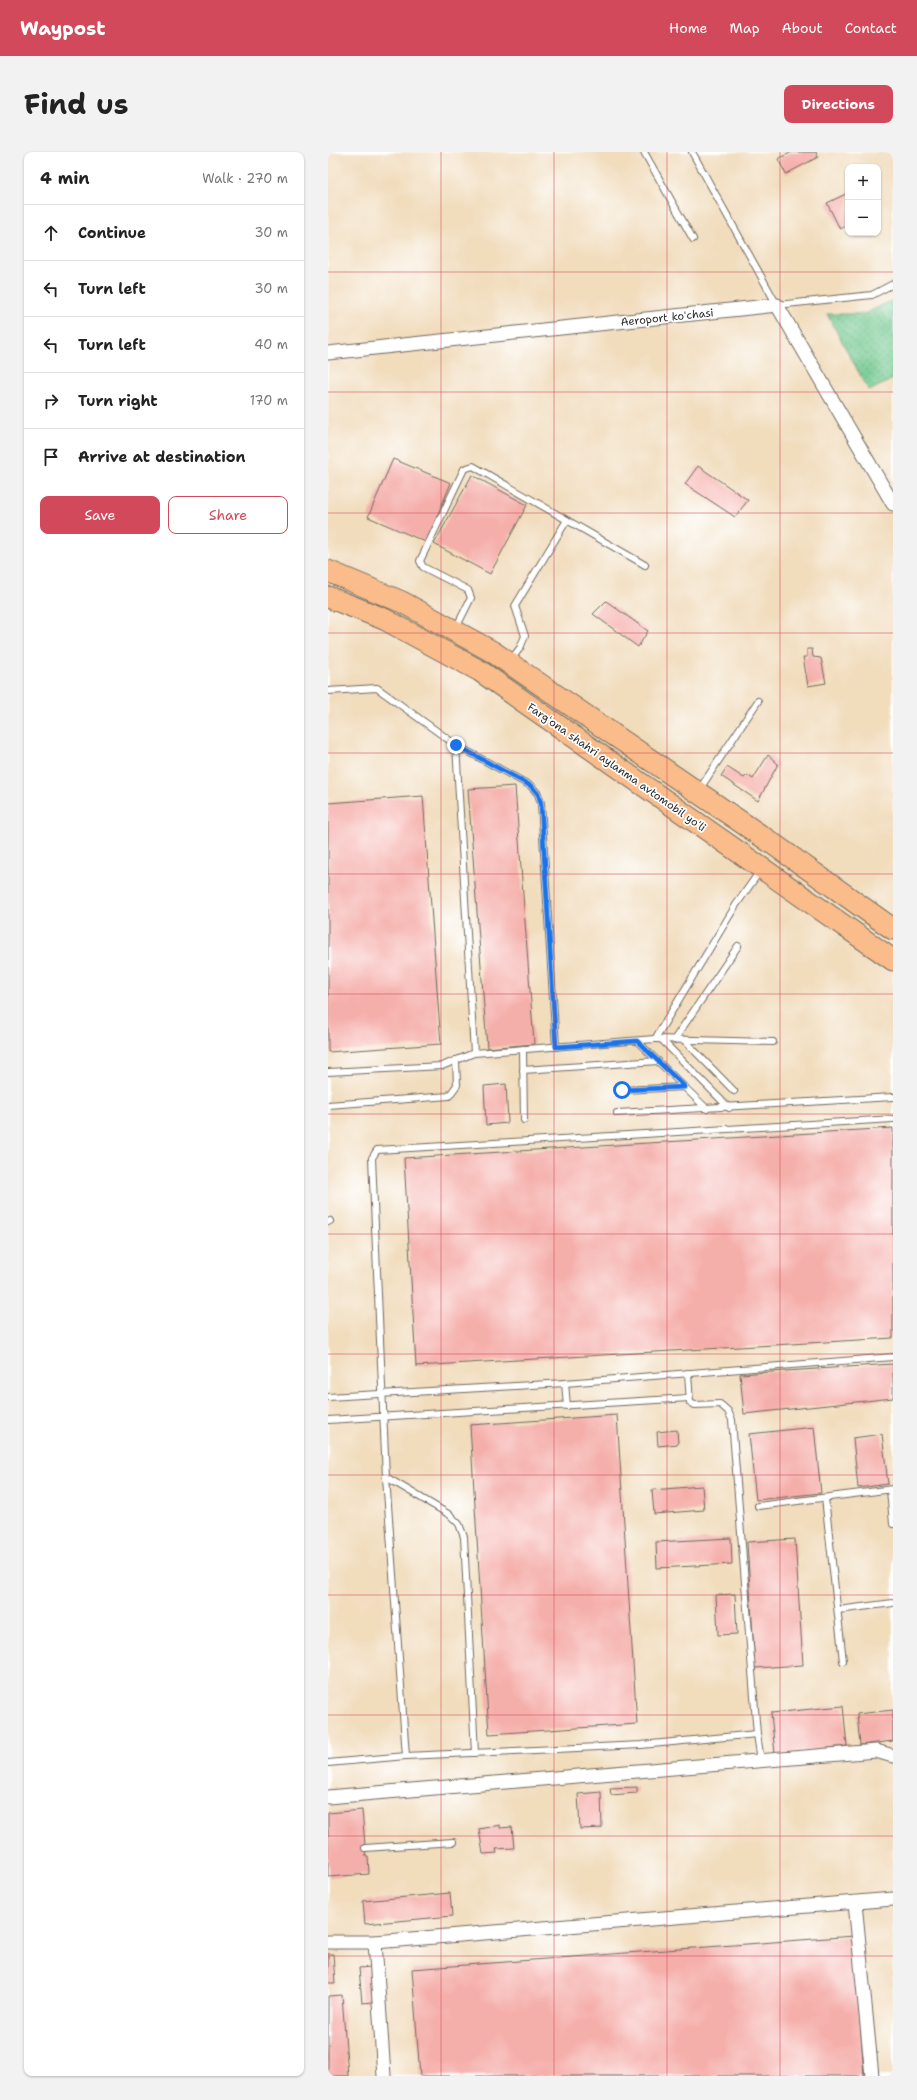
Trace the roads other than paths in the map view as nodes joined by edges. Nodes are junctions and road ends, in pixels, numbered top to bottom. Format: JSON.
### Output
{"nodes":[{"id":1,"x":644,"y":152,"type":"edge"},
{"id":2,"x":692,"y":152,"type":"edge"},
{"id":3,"x":693,"y":239,"type":"dead end"},
{"id":4,"x":893,"y":284,"type":"edge"},
{"id":5,"x":777,"y":304,"type":"junction"},
{"id":6,"x":328,"y":353,"type":"edge"},
{"id":7,"x":893,"y":504,"type":"edge"},
{"id":8,"x":567,"y":520,"type":"junction"},
{"id":9,"x":644,"y":565,"type":"dead end"},
{"id":10,"x":328,"y":571,"type":"edge"},
{"id":11,"x":328,"y":597,"type":"edge"},
{"id":12,"x":455,"y":630,"type":"junction"},
{"id":13,"x":509,"y":663,"type":"junction"},
{"id":14,"x":328,"y":691,"type":"edge"},
{"id":15,"x":758,"y":701,"type":"dead end"},
{"id":16,"x":456,"y":745,"type":"junction"},
{"id":17,"x":698,"y":792,"type":"junction"},
{"id":18,"x":762,"y":868,"type":"junction"},
{"id":19,"x":893,"y":929,"type":"edge"},
{"id":20,"x":738,"y":946,"type":"dead end"},
{"id":21,"x":893,"y":960,"type":"edge"},
{"id":22,"x":659,"y":1040,"type":"junction"},
{"id":23,"x":674,"y":1040,"type":"junction"},
{"id":24,"x":684,"y":1040,"type":"junction"},
{"id":25,"x":637,"y":1041,"type":"junction"},
{"id":26,"x":773,"y":1042,"type":"dead end"},
{"id":27,"x":556,"y":1047,"type":"junction"},
{"id":28,"x":523,"y":1049,"type":"junction"},
{"id":29,"x":474,"y":1053,"type":"junction"},
{"id":30,"x":456,"y":1060,"type":"junction"},
{"id":31,"x":658,"y":1061,"type":"junction"},
{"id":32,"x":523,"y":1070,"type":"junction"},
{"id":33,"x":328,"y":1072,"type":"edge"},
{"id":34,"x":685,"y":1087,"type":"junction"},
{"id":35,"x":622,"y":1090,"type":"dead end"},
{"id":36,"x":734,"y":1091,"type":"dead end"},
{"id":37,"x":893,"y":1097,"type":"edge"},
{"id":38,"x":328,"y":1105,"type":"edge"},
{"id":39,"x":729,"y":1108,"type":"junction"},
{"id":40,"x":707,"y":1109,"type":"junction"},
{"id":41,"x":617,"y":1113,"type":"dead end"},
{"id":42,"x":893,"y":1119,"type":"edge"},
{"id":43,"x":524,"y":1120,"type":"dead end"},
{"id":44,"x":893,"y":1358,"type":"edge"},
{"id":45,"x":688,"y":1373,"type":"junction"},
{"id":46,"x":565,"y":1382,"type":"junction"},
{"id":47,"x":382,"y":1393,"type":"junction"},
{"id":48,"x":328,"y":1396,"type":"edge"},
{"id":49,"x":689,"y":1398,"type":"junction"},
{"id":50,"x":567,"y":1406,"type":"junction"},
{"id":51,"x":383,"y":1417,"type":"junction"},
{"id":52,"x":328,"y":1420,"type":"edge"},
{"id":53,"x":386,"y":1477,"type":"junction"},
{"id":54,"x":891,"y":1489,"type":"edge"},
{"id":55,"x":825,"y":1498,"type":"junction"},
{"id":56,"x":758,"y":1506,"type":"dead end"},
{"id":57,"x":893,"y":1524,"type":"edge"},
{"id":58,"x":893,"y":1602,"type":"edge"},
{"id":59,"x":838,"y":1610,"type":"junction"},
{"id":60,"x":843,"y":1661,"type":"dead end"},
{"id":61,"x":757,"y":1734,"type":"junction"},
{"id":62,"x":475,"y":1753,"type":"junction"},
{"id":63,"x":406,"y":1756,"type":"junction"},
{"id":64,"x":893,"y":1756,"type":"edge"},
{"id":65,"x":761,"y":1761,"type":"junction"},
{"id":66,"x":328,"y":1763,"type":"edge"},
{"id":67,"x":328,"y":1797,"type":"edge"},
{"id":68,"x":453,"y":1842,"type":"dead end"},
{"id":69,"x":365,"y":1848,"type":"dead end"},
{"id":70,"x":893,"y":1899,"type":"edge"},
{"id":71,"x":855,"y":1903,"type":"junction"},
{"id":72,"x":328,"y":1942,"type":"edge"},
{"id":73,"x":375,"y":1942,"type":"junction"},
{"id":74,"x":384,"y":2076,"type":"edge"},
{"id":75,"x":872,"y":2076,"type":"edge"}],
"edges":[{"from":1,"to":3,"type":"lane"},
{"from":2,"to":5,"type":"lane"},
{"from":4,"to":5,"type":"lane"},
{"from":5,"to":6,"type":"street","name":"Aeroport koʻchasi"},
{"from":5,"to":7,"type":"street"},
{"from":8,"to":9,"type":"lane"},
{"from":8,"to":12,"type":"lane"},
{"from":8,"to":13,"type":"lane"},
{"from":10,"to":12,"type":"highway"},
{"from":11,"to":18,"type":"highway","name":"Fargʻona shahri aylanma avtomobil yoʻli"},
{"from":12,"to":13,"type":"highway"},
{"from":13,"to":17,"type":"highway"},
{"from":14,"to":16,"type":"lane"},
{"from":15,"to":17,"type":"lane"},
{"from":16,"to":27,"type":"lane"},
{"from":16,"to":29,"type":"lane"},
{"from":17,"to":19,"type":"highway"},
{"from":18,"to":21,"type":"highway","name":"Fargʻona shahri aylanma avtomobil yoʻli"},
{"from":18,"to":22,"type":"lane"},
{"from":20,"to":23,"type":"lane"},
{"from":22,"to":23,"type":"lane"},
{"from":22,"to":25,"type":"lane"},
{"from":22,"to":39,"type":"lane"},
{"from":23,"to":24,"type":"lane"},
{"from":24,"to":26,"type":"lane"},
{"from":24,"to":36,"type":"lane"},
{"from":25,"to":27,"type":"lane"},
{"from":25,"to":31,"type":"lane"},
{"from":27,"to":28,"type":"lane"},
{"from":28,"to":29,"type":"lane"},
{"from":28,"to":32,"type":"lane"},
{"from":29,"to":30,"type":"lane"},
{"from":30,"to":33,"type":"lane"},
{"from":30,"to":38,"type":"lane"},
{"from":31,"to":32,"type":"lane"},
{"from":31,"to":34,"type":"lane"},
{"from":32,"to":43,"type":"lane"},
{"from":34,"to":35,"type":"lane"},
{"from":34,"to":40,"type":"lane"},
{"from":37,"to":39,"type":"lane"},
{"from":39,"to":40,"type":"lane"},
{"from":40,"to":41,"type":"lane"},
{"from":42,"to":47,"type":"lane"},
{"from":44,"to":45,"type":"lane"},
{"from":45,"to":46,"type":"lane"},
{"from":45,"to":49,"type":"lane"},
{"from":46,"to":47,"type":"lane"},
{"from":46,"to":50,"type":"lane"},
{"from":47,"to":48,"type":"lane"},
{"from":47,"to":51,"type":"lane"},
{"from":49,"to":50,"type":"lane"},
{"from":49,"to":61,"type":"lane"},
{"from":50,"to":51,"type":"lane"},
{"from":51,"to":52,"type":"lane"},
{"from":51,"to":53,"type":"lane"},
{"from":53,"to":62,"type":"lane"},
{"from":53,"to":63,"type":"lane"},
{"from":54,"to":55,"type":"lane"},
{"from":54,"to":57,"type":"lane"},
{"from":55,"to":56,"type":"lane"},
{"from":55,"to":59,"type":"lane"},
{"from":58,"to":59,"type":"lane"},
{"from":59,"to":60,"type":"lane"},
{"from":61,"to":62,"type":"lane"},
{"from":61,"to":65,"type":"lane"},
{"from":62,"to":63,"type":"lane"},
{"from":63,"to":66,"type":"lane"},
{"from":64,"to":65,"type":"street"},
{"from":65,"to":67,"type":"street"},
{"from":68,"to":69,"type":"lane"},
{"from":70,"to":71,"type":"street"},
{"from":71,"to":73,"type":"street"},
{"from":71,"to":75,"type":"street"},
{"from":72,"to":73,"type":"street"},
{"from":73,"to":74,"type":"street"}]}
